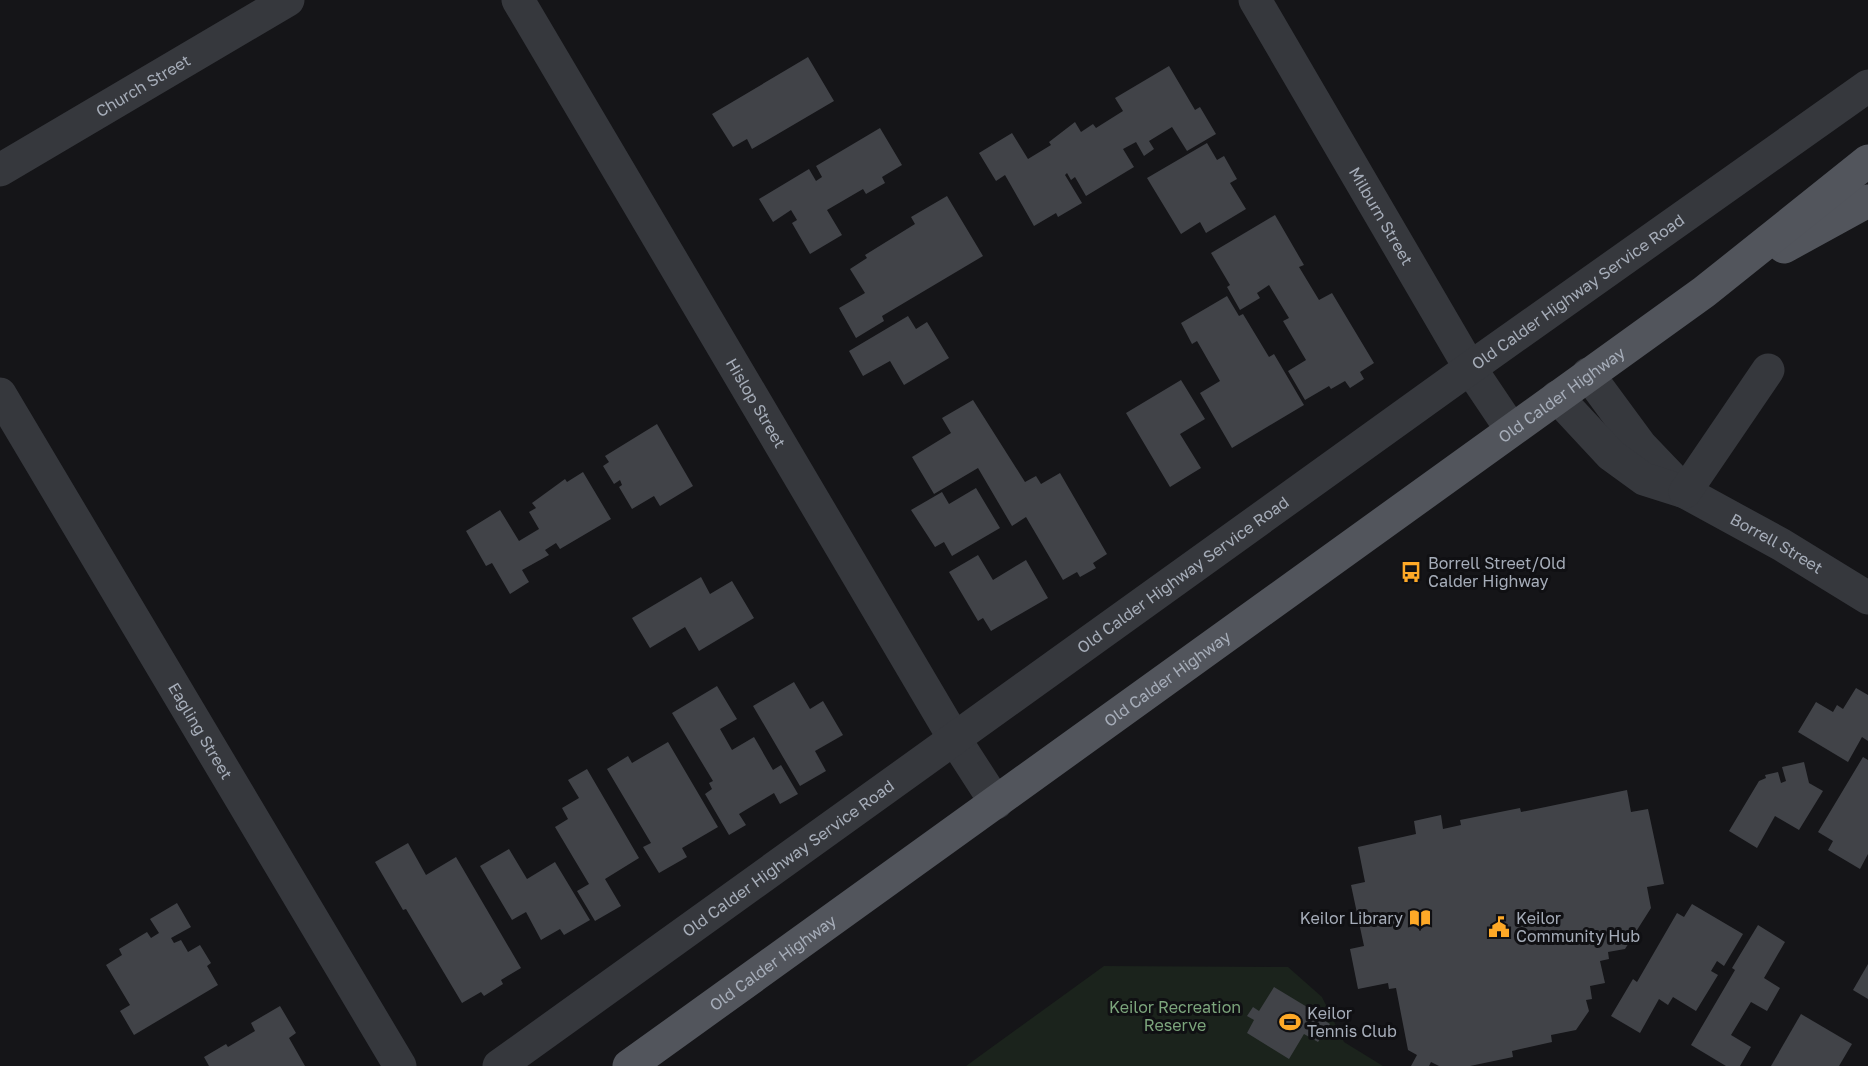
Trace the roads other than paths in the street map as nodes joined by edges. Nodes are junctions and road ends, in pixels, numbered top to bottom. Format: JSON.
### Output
{"nodes":[{"id":1,"x":288,"y":0,"type":"edge"},
{"id":2,"x":518,"y":0,"type":"edge"},
{"id":3,"x":1255,"y":0,"type":"edge"},
{"id":4,"x":1868,"y":86,"type":"edge"},
{"id":5,"x":1868,"y":160,"type":"edge"},
{"id":6,"x":0,"y":170,"type":"edge"},
{"id":7,"x":1868,"y":201,"type":"edge"},
{"id":8,"x":1704,"y":292,"type":"junction"},
{"id":9,"x":1470,"y":368,"type":"junction"},
{"id":10,"x":1768,"y":370,"type":"dead end"},
{"id":11,"x":1588,"y":374,"type":"junction"},
{"id":12,"x":0,"y":394,"type":"edge"},
{"id":13,"x":1557,"y":397,"type":"junction"},
{"id":14,"x":1511,"y":429,"type":"junction"},
{"id":15,"x":1685,"y":492,"type":"junction"},
{"id":16,"x":1868,"y":598,"type":"edge"},
{"id":17,"x":954,"y":738,"type":"junction"},
{"id":18,"x":996,"y":803,"type":"junction"},
{"id":19,"x":400,"y":1066,"type":"edge"},
{"id":20,"x":499,"y":1066,"type":"edge"},
{"id":21,"x":629,"y":1066,"type":"edge"}],
"edges":[{"from":1,"to":6,"type":"street","name":"Church Street"},
{"from":2,"to":17,"type":"street","name":"Hislop Street"},
{"from":3,"to":9,"type":"street","name":"Milburn Street"},
{"from":4,"to":9,"type":"street","name":"Old Calder Highway Service Road"},
{"from":5,"to":8,"type":"main road","name":"Old Calder Highway"},
{"from":7,"to":8,"type":"main road","name":"Old Calder Highway"},
{"from":8,"to":11,"type":"main road","name":"Old Calder Highway"},
{"from":9,"to":14,"type":"street","name":"Milburn Street"},
{"from":9,"to":17,"type":"street","name":"Old Calder Highway Service Road"},
{"from":10,"to":15,"type":"street"},
{"from":11,"to":13,"type":"main road","name":"Old Calder Highway"},
{"from":11,"to":15,"type":"street","name":"Borrell Street"},
{"from":12,"to":19,"type":"street","name":"Eagling Street"},
{"from":13,"to":14,"type":"main road","name":"Old Calder Highway"},
{"from":13,"to":15,"type":"street","name":"Borrell Street"},
{"from":14,"to":18,"type":"main road","name":"Old Calder Highway"},
{"from":15,"to":16,"type":"street","name":"Borrell Street"},
{"from":17,"to":18,"type":"street","name":"Hislop Street"},
{"from":17,"to":20,"type":"street","name":"Old Calder Highway Service Road"},
{"from":18,"to":21,"type":"main road","name":"Old Calder Highway"}]}
